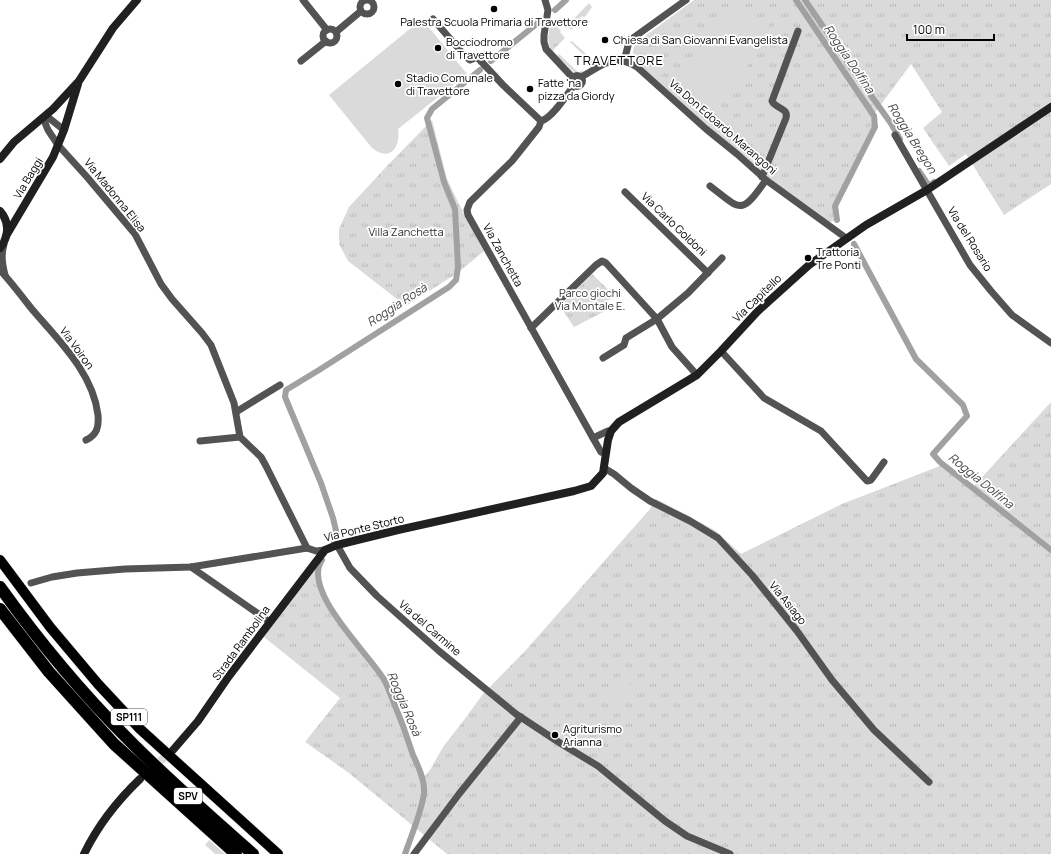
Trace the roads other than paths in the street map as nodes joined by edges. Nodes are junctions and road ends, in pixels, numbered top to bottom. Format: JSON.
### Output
{"nodes":[{"id":1,"x":137,"y":0,"type":"edge"},
{"id":2,"x":303,"y":0,"type":"edge"},
{"id":3,"x":545,"y":0,"type":"edge"},
{"id":4,"x":686,"y":0,"type":"edge"},
{"id":5,"x":362,"y":1,"type":"edge"},
{"id":6,"x":373,"y":1,"type":"edge"},
{"id":7,"x":361,"y":11,"type":"junction"},
{"id":8,"x":433,"y":19,"type":"dead end"},
{"id":9,"x":327,"y":30,"type":"junction"},
{"id":10,"x":336,"y":32,"type":"junction"},
{"id":11,"x":798,"y":32,"type":"dead end"},
{"id":12,"x":326,"y":41,"type":"junction"},
{"id":13,"x":301,"y":61,"type":"dead end"},
{"id":14,"x":624,"y":61,"type":"junction"},
{"id":15,"x":581,"y":77,"type":"junction"},
{"id":16,"x":573,"y":78,"type":"junction"},
{"id":17,"x":79,"y":81,"type":"junction"},
{"id":18,"x":574,"y":86,"type":"junction"},
{"id":19,"x":1051,"y":107,"type":"edge"},
{"id":20,"x":43,"y":118,"type":"junction"},
{"id":21,"x":541,"y":121,"type":"junction"},
{"id":22,"x":64,"y":130,"type":"junction"},
{"id":23,"x":895,"y":135,"type":"dead end"},
{"id":24,"x":58,"y":144,"type":"junction"},
{"id":25,"x":0,"y":160,"type":"edge"},
{"id":26,"x":764,"y":179,"type":"junction"},
{"id":27,"x":710,"y":186,"type":"dead end"},
{"id":28,"x":927,"y":190,"type":"junction"},
{"id":29,"x":625,"y":192,"type":"dead end"},
{"id":30,"x":0,"y":211,"type":"edge"},
{"id":31,"x":846,"y":238,"type":"junction"},
{"id":32,"x":3,"y":242,"type":"edge"},
{"id":33,"x":722,"y":258,"type":"dead end"},
{"id":34,"x":0,"y":270,"type":"edge"},
{"id":35,"x":708,"y":273,"type":"junction"},
{"id":36,"x":6,"y":277,"type":"junction"},
{"id":37,"x":657,"y":319,"type":"junction"},
{"id":38,"x":531,"y":328,"type":"junction"},
{"id":39,"x":1051,"y":343,"type":"edge"},
{"id":40,"x":721,"y":351,"type":"junction"},
{"id":41,"x":603,"y":358,"type":"dead end"},
{"id":42,"x":697,"y":374,"type":"junction"},
{"id":43,"x":280,"y":385,"type":"dead end"},
{"id":44,"x":236,"y":412,"type":"junction"},
{"id":45,"x":611,"y":431,"type":"junction"},
{"id":46,"x":240,"y":437,"type":"junction"},
{"id":47,"x":593,"y":438,"type":"junction"},
{"id":48,"x":86,"y":440,"type":"dead end"},
{"id":49,"x":200,"y":441,"type":"dead end"},
{"id":50,"x":605,"y":453,"type":"junction"},
{"id":51,"x":884,"y":462,"type":"dead end"},
{"id":52,"x":604,"y":468,"type":"junction"},
{"id":53,"x":337,"y":545,"type":"junction"},
{"id":54,"x":307,"y":548,"type":"junction"},
{"id":55,"x":325,"y":550,"type":"junction"},
{"id":56,"x":0,"y":560,"type":"edge"},
{"id":57,"x":191,"y":567,"type":"junction"},
{"id":58,"x":31,"y":583,"type":"dead end"},
{"id":59,"x":0,"y":587,"type":"edge"},
{"id":60,"x":0,"y":609,"type":"edge"},
{"id":61,"x":270,"y":622,"type":"junction"},
{"id":62,"x":521,"y":717,"type":"junction"},
{"id":63,"x":125,"y":737,"type":"junction"},
{"id":64,"x":173,"y":750,"type":"tunnel mouth"},
{"id":65,"x":140,"y":779,"type":"dead end"},
{"id":66,"x":929,"y":782,"type":"dead end"},
{"id":67,"x":84,"y":854,"type":"edge"},
{"id":68,"x":236,"y":854,"type":"edge"},
{"id":69,"x":253,"y":854,"type":"edge"},
{"id":70,"x":260,"y":854,"type":"edge"},
{"id":71,"x":278,"y":854,"type":"edge"},
{"id":72,"x":414,"y":854,"type":"edge"},
{"id":73,"x":730,"y":854,"type":"edge"}],
"edges":[{"from":1,"to":17,"type":"street","name":"Via Baggi"},
{"from":2,"to":9,"type":"street"},
{"from":3,"to":16,"type":"street"},
{"from":4,"to":14,"type":"street"},
{"from":5,"to":6,"type":"street"},
{"from":5,"to":7,"type":"street"},
{"from":6,"to":7,"type":"street"},
{"from":7,"to":10,"type":"street"},
{"from":8,"to":21,"type":"street"},
{"from":9,"to":10,"type":"street"},
{"from":9,"to":12,"type":"street"},
{"from":10,"to":12,"type":"street"},
{"from":11,"to":26,"type":"street"},
{"from":12,"to":13,"type":"street"},
{"from":14,"to":15,"type":"street"},
{"from":14,"to":26,"type":"street","name":"Via Don Edoardo Marangoni"},
{"from":15,"to":16,"type":"street"},
{"from":15,"to":18,"type":"street"},
{"from":16,"to":18,"type":"street"},
{"from":17,"to":20,"type":"street","name":"Via Baggi"},
{"from":17,"to":22,"type":"street","name":"Via Baggi"},
{"from":18,"to":21,"type":"street","name":"Via Zanchetta"},
{"from":19,"to":28,"type":"street","name":"Via Capitello"},
{"from":20,"to":22,"type":"street"},
{"from":20,"to":24,"type":"street","name":"Via Madonna Elisa"},
{"from":20,"to":25,"type":"street","name":"Via Baggi"},
{"from":21,"to":38,"type":"street","name":"Via Zanchetta"},
{"from":22,"to":24,"type":"street","name":"Via Baggi"},
{"from":23,"to":28,"type":"street"},
{"from":24,"to":32,"type":"street","name":"Via Baggi"},
{"from":24,"to":44,"type":"street","name":"Via Madonna Elisa"},
{"from":26,"to":27,"type":"street"},
{"from":26,"to":31,"type":"street","name":"Via Don Edoardo Marangoni"},
{"from":28,"to":31,"type":"street","name":"Via Capitello"},
{"from":28,"to":39,"type":"street","name":"Via del Rosario"},
{"from":29,"to":35,"type":"street","name":"Via Carlo Goldoni"},
{"from":30,"to":32,"type":"street"},
{"from":31,"to":40,"type":"street","name":"Via Capitello"},
{"from":32,"to":36,"type":"street","name":"Via Voiron"},
{"from":33,"to":35,"type":"street","name":"Via Carlo Goldoni"},
{"from":34,"to":36,"type":"street","name":"Via Voiron"},
{"from":35,"to":37,"type":"street","name":"Via Carlo Goldoni"},
{"from":36,"to":48,"type":"street","name":"Via Voiron"},
{"from":37,"to":38,"type":"street"},
{"from":37,"to":41,"type":"street","name":"Via Carlo Goldoni"},
{"from":37,"to":42,"type":"street"},
{"from":38,"to":47,"type":"street","name":"Via Zanchetta"},
{"from":40,"to":42,"type":"street","name":"Via Capitello"},
{"from":40,"to":51,"type":"street"},
{"from":42,"to":45,"type":"street","name":"Via Capitello"},
{"from":43,"to":44,"type":"street"},
{"from":44,"to":46,"type":"street","name":"Via Madonna Elisa"},
{"from":45,"to":47,"type":"street","name":"Via Capitello"},
{"from":45,"to":50,"type":"street"},
{"from":46,"to":49,"type":"street"},
{"from":46,"to":54,"type":"street"},
{"from":47,"to":50,"type":"street","name":"Via Zanchetta"},
{"from":50,"to":52,"type":"street"},
{"from":52,"to":53,"type":"street","name":"Via Ponte Storto"},
{"from":52,"to":66,"type":"street","name":"Via Asiago"},
{"from":53,"to":55,"type":"street","name":"Via Ponte Storto"},
{"from":53,"to":62,"type":"street","name":"Via del Carmine"},
{"from":54,"to":55,"type":"street","name":"Via Ponte Storto"},
{"from":54,"to":57,"type":"street","name":"Via Ponte Storto"},
{"from":55,"to":61,"type":"street","name":"Strada Rambolina"},
{"from":56,"to":71,"type":"main road","number":"SP111"},
{"from":57,"to":58,"type":"street","name":"Via Ponte Storto"},
{"from":57,"to":61,"type":"street"},
{"from":59,"to":63,"type":"highway","number":"SPV"},
{"from":60,"to":68,"type":"highway","number":"SPV"},
{"from":61,"to":64,"type":"street","name":"Strada Rambolina"},
{"from":62,"to":72,"type":"street"},
{"from":62,"to":73,"type":"street","name":"Via del Carmine"},
{"from":63,"to":69,"type":"highway","number":"SPV"},
{"from":63,"to":70,"type":"highway"},
{"from":65,"to":67,"type":"street"}]}
